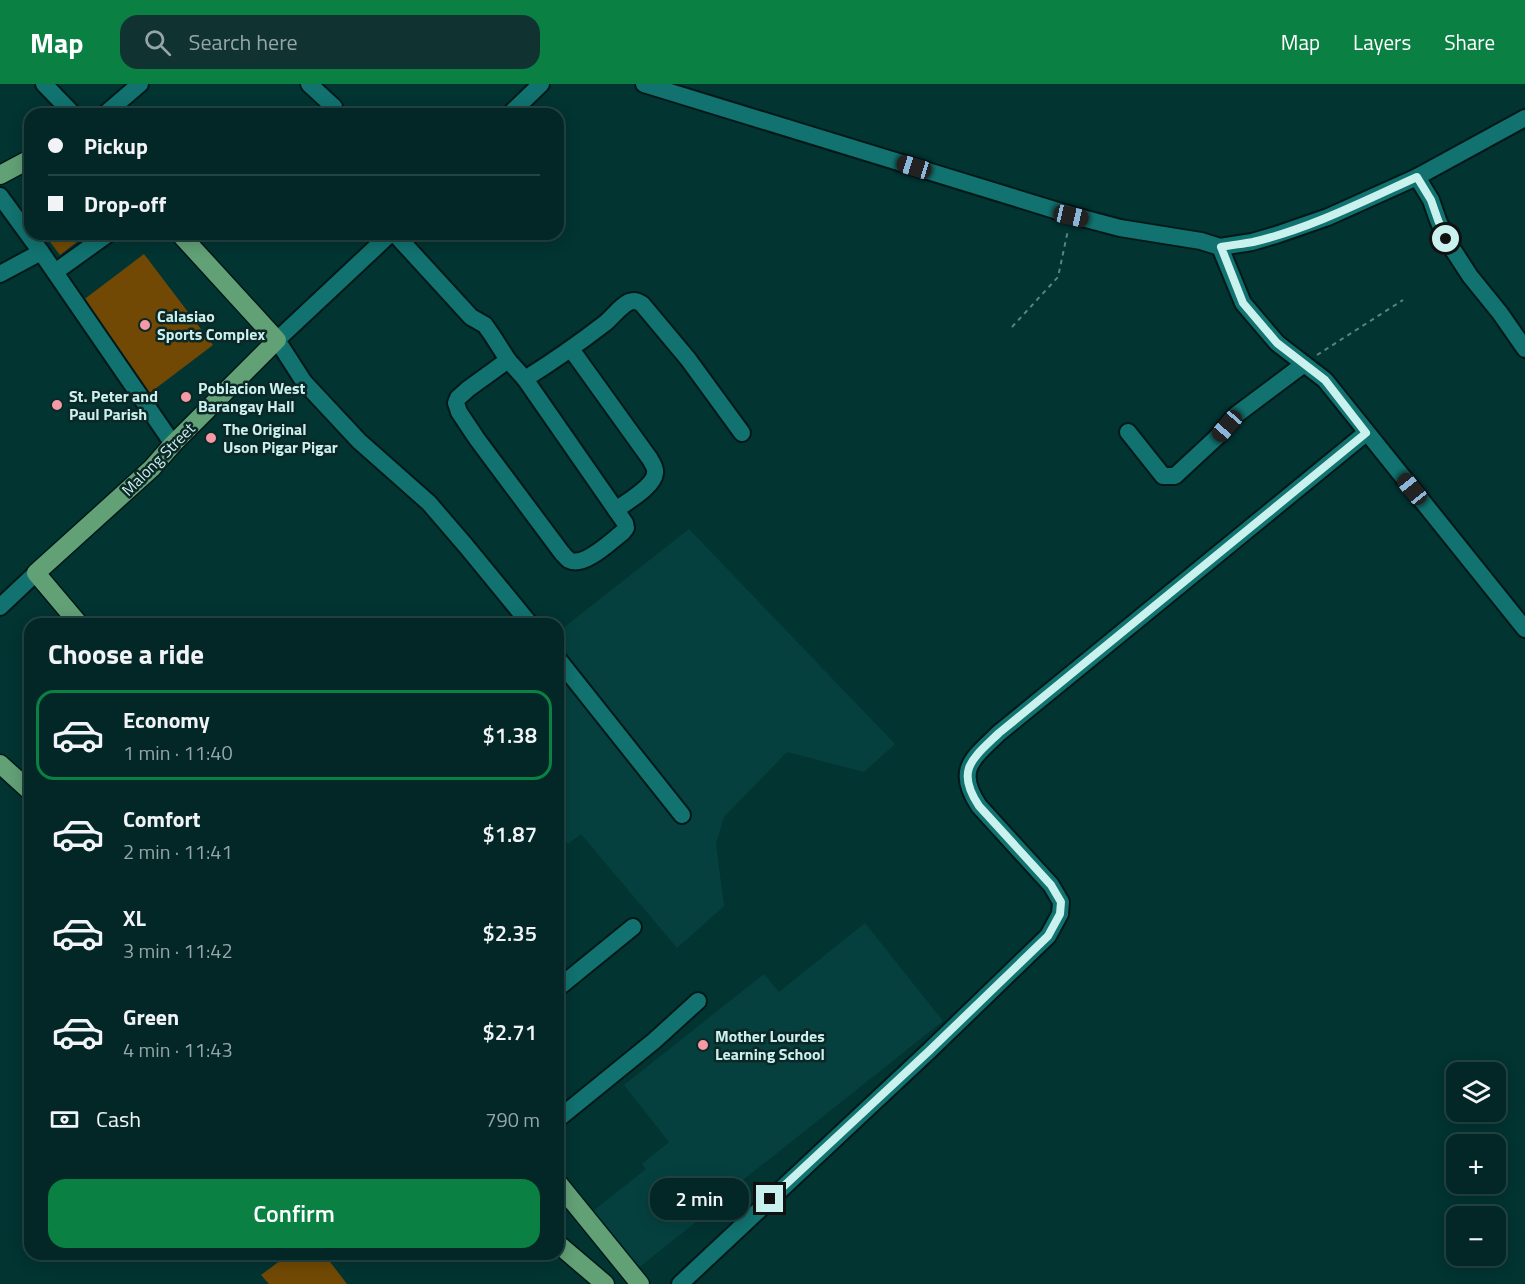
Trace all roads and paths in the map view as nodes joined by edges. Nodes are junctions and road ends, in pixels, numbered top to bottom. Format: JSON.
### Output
{"nodes":[{"id":1,"x":44,"y":84,"type":"edge"},
{"id":2,"x":140,"y":84,"type":"edge"},
{"id":3,"x":309,"y":84,"type":"edge"},
{"id":4,"x":541,"y":84,"type":"edge"},
{"id":5,"x":644,"y":84,"type":"edge"},
{"id":6,"x":67,"y":108,"type":"edge"},
{"id":7,"x":112,"y":108,"type":"edge"},
{"id":8,"x":334,"y":108,"type":"dead end"},
{"id":9,"x":516,"y":108,"type":"edge"},
{"id":10,"x":1525,"y":118,"type":"edge"},
{"id":11,"x":24,"y":162,"type":"edge"},
{"id":12,"x":0,"y":175,"type":"edge"},
{"id":13,"x":1417,"y":177,"type":"junction"},
{"id":14,"x":0,"y":196,"type":"edge"},
{"id":15,"x":1071,"y":216,"type":"junction"},
{"id":16,"x":24,"y":229,"type":"edge"},
{"id":17,"x":32,"y":240,"type":"edge"},
{"id":18,"x":100,"y":240,"type":"edge"},
{"id":19,"x":185,"y":240,"type":"edge"},
{"id":20,"x":384,"y":240,"type":"edge"},
{"id":21,"x":400,"y":240,"type":"edge"},
{"id":22,"x":1221,"y":247,"type":"junction"},
{"id":23,"x":41,"y":252,"type":"junction"},
{"id":24,"x":55,"y":272,"type":"junction"},
{"id":25,"x":0,"y":274,"type":"edge"},
{"id":26,"x":1403,"y":300,"type":"dead end"},
{"id":27,"x":1012,"y":327,"type":"dead end"},
{"id":28,"x":277,"y":340,"type":"junction"},
{"id":29,"x":571,"y":349,"type":"junction"},
{"id":30,"x":1525,"y":349,"type":"edge"},
{"id":31,"x":508,"y":360,"type":"junction"},
{"id":32,"x":1304,"y":364,"type":"junction"},
{"id":33,"x":525,"y":379,"type":"junction"},
{"id":34,"x":1128,"y":432,"type":"dead end"},
{"id":35,"x":742,"y":433,"type":"dead end"},
{"id":36,"x":1366,"y":433,"type":"junction"},
{"id":37,"x":173,"y":444,"type":"junction"},
{"id":38,"x":616,"y":510,"type":"junction"},
{"id":39,"x":36,"y":573,"type":"junction"},
{"id":40,"x":0,"y":607,"type":"edge"},
{"id":41,"x":74,"y":618,"type":"edge"},
{"id":42,"x":525,"y":618,"type":"edge"},
{"id":43,"x":1525,"y":629,"type":"edge"},
{"id":44,"x":564,"y":667,"type":"edge"},
{"id":45,"x":0,"y":764,"type":"edge"},
{"id":46,"x":24,"y":786,"type":"edge"},
{"id":47,"x":682,"y":815,"type":"dead end"},
{"id":48,"x":633,"y":927,"type":"dead end"},
{"id":49,"x":564,"y":983,"type":"edge"},
{"id":50,"x":698,"y":1002,"type":"dead end"},
{"id":51,"x":564,"y":1114,"type":"edge"},
{"id":52,"x":564,"y":1190,"type":"edge"},
{"id":53,"x":564,"y":1250,"type":"edge"},
{"id":54,"x":605,"y":1284,"type":"edge"},
{"id":55,"x":640,"y":1284,"type":"edge"},
{"id":56,"x":680,"y":1284,"type":"edge"}],
"edges":[{"from":1,"to":6,"type":"street"},
{"from":2,"to":7,"type":"street"},
{"from":3,"to":8,"type":"street"},
{"from":4,"to":9,"type":"street"},
{"from":5,"to":15,"type":"street"},
{"from":10,"to":13,"type":"street"},
{"from":11,"to":12,"type":"main road"},
{"from":13,"to":22,"type":"street"},
{"from":13,"to":30,"type":"street"},
{"from":14,"to":16,"type":"street"},
{"from":15,"to":22,"type":"street"},
{"from":15,"to":27,"type":"path"},
{"from":17,"to":23,"type":"street"},
{"from":18,"to":24,"type":"street"},
{"from":19,"to":28,"type":"main road"},
{"from":20,"to":28,"type":"street","name":"Malong Street"},
{"from":21,"to":31,"type":"street"},
{"from":22,"to":32,"type":"street"},
{"from":23,"to":24,"type":"street"},
{"from":23,"to":25,"type":"street"},
{"from":24,"to":37,"type":"street"},
{"from":26,"to":32,"type":"path"},
{"from":28,"to":37,"type":"main road","name":"Malong Street"},
{"from":28,"to":42,"type":"street"},
{"from":29,"to":33,"type":"street"},
{"from":29,"to":35,"type":"street"},
{"from":29,"to":38,"type":"street"},
{"from":31,"to":33,"type":"street"},
{"from":31,"to":38,"type":"street"},
{"from":32,"to":34,"type":"street"},
{"from":32,"to":36,"type":"street"},
{"from":33,"to":38,"type":"street"},
{"from":36,"to":43,"type":"street"},
{"from":36,"to":56,"type":"street"},
{"from":37,"to":39,"type":"main road","name":"Malong Street"},
{"from":39,"to":40,"type":"street","name":"Malong Street"},
{"from":39,"to":41,"type":"main road"},
{"from":44,"to":47,"type":"street"},
{"from":45,"to":46,"type":"main road"},
{"from":48,"to":49,"type":"street"},
{"from":50,"to":51,"type":"street"},
{"from":52,"to":55,"type":"main road"},
{"from":53,"to":54,"type":"main road"}]}
